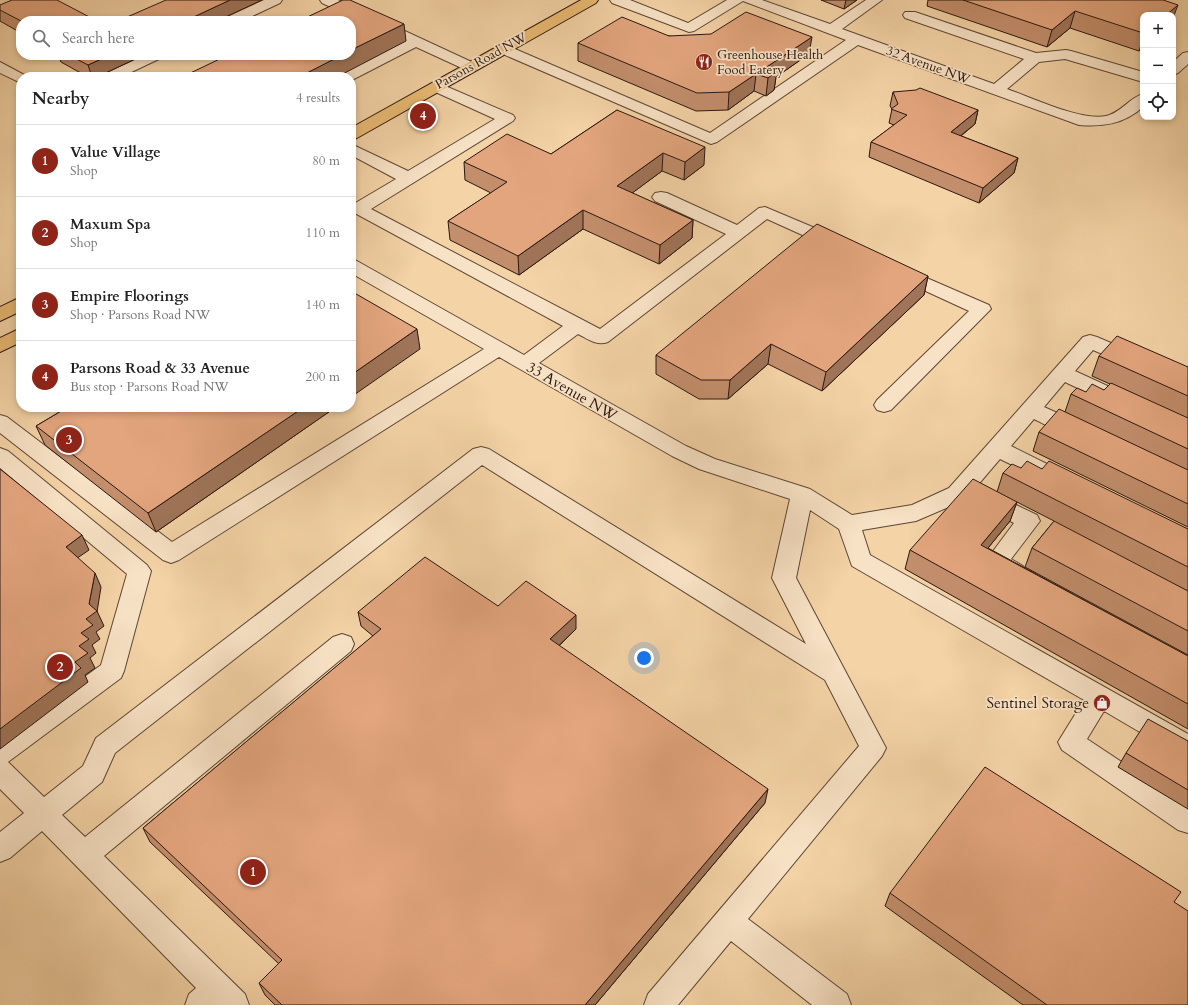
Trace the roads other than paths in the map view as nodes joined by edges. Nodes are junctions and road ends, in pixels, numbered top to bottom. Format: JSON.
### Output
{"nodes":[{"id":1,"x":275,"y":0,"type":"edge"},
{"id":2,"x":591,"y":0,"type":"edge"},
{"id":3,"x":617,"y":0,"type":"edge"},
{"id":4,"x":737,"y":0,"type":"edge"},
{"id":5,"x":749,"y":0,"type":"edge"},
{"id":6,"x":875,"y":0,"type":"edge"},
{"id":7,"x":329,"y":5,"type":"edge"},
{"id":8,"x":910,"y":15,"type":"dead end"},
{"id":9,"x":241,"y":16,"type":"edge"},
{"id":10,"x":356,"y":16,"type":"edge"},
{"id":11,"x":356,"y":16,"type":"edge"},
{"id":12,"x":831,"y":30,"type":"junction"},
{"id":13,"x":857,"y":39,"type":"junction"},
{"id":14,"x":416,"y":41,"type":"junction"},
{"id":15,"x":503,"y":49,"type":"junction"},
{"id":16,"x":1188,"y":56,"type":"edge"},
{"id":17,"x":1035,"y":58,"type":"junction"},
{"id":18,"x":145,"y":60,"type":"edge"},
{"id":19,"x":0,"y":66,"type":"edge"},
{"id":20,"x":471,"y":67,"type":"junction"},
{"id":21,"x":1176,"y":67,"type":"edge"},
{"id":22,"x":120,"y":72,"type":"edge"},
{"id":23,"x":356,"y":72,"type":"edge"},
{"id":24,"x":16,"y":75,"type":"edge"},
{"id":25,"x":1140,"y":76,"type":"edge"},
{"id":26,"x":436,"y":87,"type":"junction"},
{"id":27,"x":996,"y":90,"type":"junction"},
{"id":28,"x":1140,"y":101,"type":"edge"},
{"id":29,"x":356,"y":132,"type":"edge"},
{"id":30,"x":356,"y":152,"type":"edge"},
{"id":31,"x":408,"y":178,"type":"junction"},
{"id":32,"x":661,"y":197,"type":"dead end"},
{"id":33,"x":739,"y":233,"type":"junction"},
{"id":34,"x":852,"y":251,"type":"edge"},
{"id":35,"x":881,"y":264,"type":"edge"},
{"id":36,"x":356,"y":268,"type":"edge"},
{"id":37,"x":16,"y":306,"type":"edge"},
{"id":38,"x":0,"y":314,"type":"edge"},
{"id":39,"x":577,"y":326,"type":"junction"},
{"id":40,"x":16,"y":337,"type":"edge"},
{"id":41,"x":0,"y":346,"type":"edge"},
{"id":42,"x":498,"y":348,"type":"junction"},
{"id":43,"x":525,"y":364,"type":"junction"},
{"id":44,"x":1062,"y":373,"type":"junction"},
{"id":45,"x":1188,"y":384,"type":"edge"},
{"id":46,"x":884,"y":405,"type":"dead end"},
{"id":47,"x":1132,"y":405,"type":"edge"},
{"id":48,"x":1031,"y":409,"type":"junction"},
{"id":49,"x":0,"y":422,"type":"edge"},
{"id":50,"x":1095,"y":439,"type":"edge"},
{"id":51,"x":997,"y":448,"type":"junction"},
{"id":52,"x":0,"y":456,"type":"edge"},
{"id":53,"x":1068,"y":483,"type":"edge"},
{"id":54,"x":963,"y":487,"type":"junction"},
{"id":55,"x":802,"y":495,"type":"junction"},
{"id":56,"x":1029,"y":521,"type":"junction"},
{"id":57,"x":849,"y":524,"type":"junction"},
{"id":58,"x":1050,"y":532,"type":"edge"},
{"id":59,"x":1030,"y":581,"type":"edge"},
{"id":60,"x":342,"y":644,"type":"dead end"},
{"id":61,"x":835,"y":674,"type":"junction"},
{"id":62,"x":1099,"y":697,"type":"junction"},
{"id":63,"x":1188,"y":747,"type":"edge"},
{"id":64,"x":0,"y":754,"type":"edge"},
{"id":65,"x":0,"y":771,"type":"edge"},
{"id":66,"x":42,"y":814,"type":"junction"},
{"id":67,"x":1188,"y":821,"type":"edge"},
{"id":68,"x":0,"y":849,"type":"edge"},
{"id":69,"x":84,"y":855,"type":"junction"},
{"id":70,"x":728,"y":921,"type":"junction"},
{"id":71,"x":218,"y":1000,"type":"edge"},
{"id":72,"x":659,"y":1005,"type":"edge"},
{"id":73,"x":836,"y":1005,"type":"edge"}],
"edges":[{"from":1,"to":9,"type":"street"},
{"from":2,"to":15,"type":"main road","name":"Parsons Road NW"},
{"from":3,"to":4,"type":"street"},
{"from":5,"to":12,"type":"street","name":"32 Avenue NW"},
{"from":6,"to":12,"type":"street"},
{"from":7,"to":11,"type":"street"},
{"from":8,"to":17,"type":"street"},
{"from":10,"to":14,"type":"street"},
{"from":12,"to":13,"type":"street","name":"32 Avenue NW"},
{"from":13,"to":15,"type":"street"},
{"from":13,"to":27,"type":"street","name":"32 Avenue NW"},
{"from":14,"to":20,"type":"street"},
{"from":14,"to":23,"type":"street"},
{"from":15,"to":20,"type":"main road","name":"Parsons Road NW"},
{"from":16,"to":21,"type":"street"},
{"from":17,"to":25,"type":"street"},
{"from":17,"to":27,"type":"street"},
{"from":18,"to":22,"type":"street"},
{"from":19,"to":24,"type":"street"},
{"from":20,"to":26,"type":"main road","name":"Parsons Road NW"},
{"from":26,"to":29,"type":"main road","name":"Parsons Road NW"},
{"from":26,"to":31,"type":"street"},
{"from":27,"to":28,"type":"street","name":"32 Avenue NW"},
{"from":30,"to":31,"type":"street"},
{"from":31,"to":39,"type":"street"},
{"from":32,"to":33,"type":"street"},
{"from":33,"to":34,"type":"street"},
{"from":33,"to":39,"type":"street"},
{"from":35,"to":46,"type":"street"},
{"from":36,"to":42,"type":"street","name":"33 Avenue NW"},
{"from":37,"to":38,"type":"main road"},
{"from":39,"to":43,"type":"street"},
{"from":40,"to":41,"type":"main road"},
{"from":42,"to":43,"type":"street","name":"33 Avenue NW"},
{"from":42,"to":49,"type":"street"},
{"from":43,"to":55,"type":"street","name":"33 Avenue NW"},
{"from":44,"to":45,"type":"street"},
{"from":44,"to":47,"type":"street"},
{"from":44,"to":48,"type":"street"},
{"from":48,"to":50,"type":"street"},
{"from":48,"to":51,"type":"street"},
{"from":51,"to":53,"type":"street"},
{"from":51,"to":54,"type":"street"},
{"from":52,"to":64,"type":"street"},
{"from":54,"to":56,"type":"street"},
{"from":54,"to":57,"type":"street"},
{"from":55,"to":57,"type":"street","name":"33 Avenue NW"},
{"from":55,"to":61,"type":"street"},
{"from":56,"to":58,"type":"street"},
{"from":56,"to":59,"type":"street"},
{"from":57,"to":62,"type":"street"},
{"from":60,"to":69,"type":"street"},
{"from":61,"to":66,"type":"street"},
{"from":61,"to":70,"type":"street"},
{"from":62,"to":63,"type":"street"},
{"from":62,"to":67,"type":"street"},
{"from":65,"to":66,"type":"street"},
{"from":66,"to":68,"type":"street"},
{"from":66,"to":69,"type":"street"},
{"from":69,"to":71,"type":"street"},
{"from":70,"to":72,"type":"street"},
{"from":70,"to":73,"type":"street"}]}
